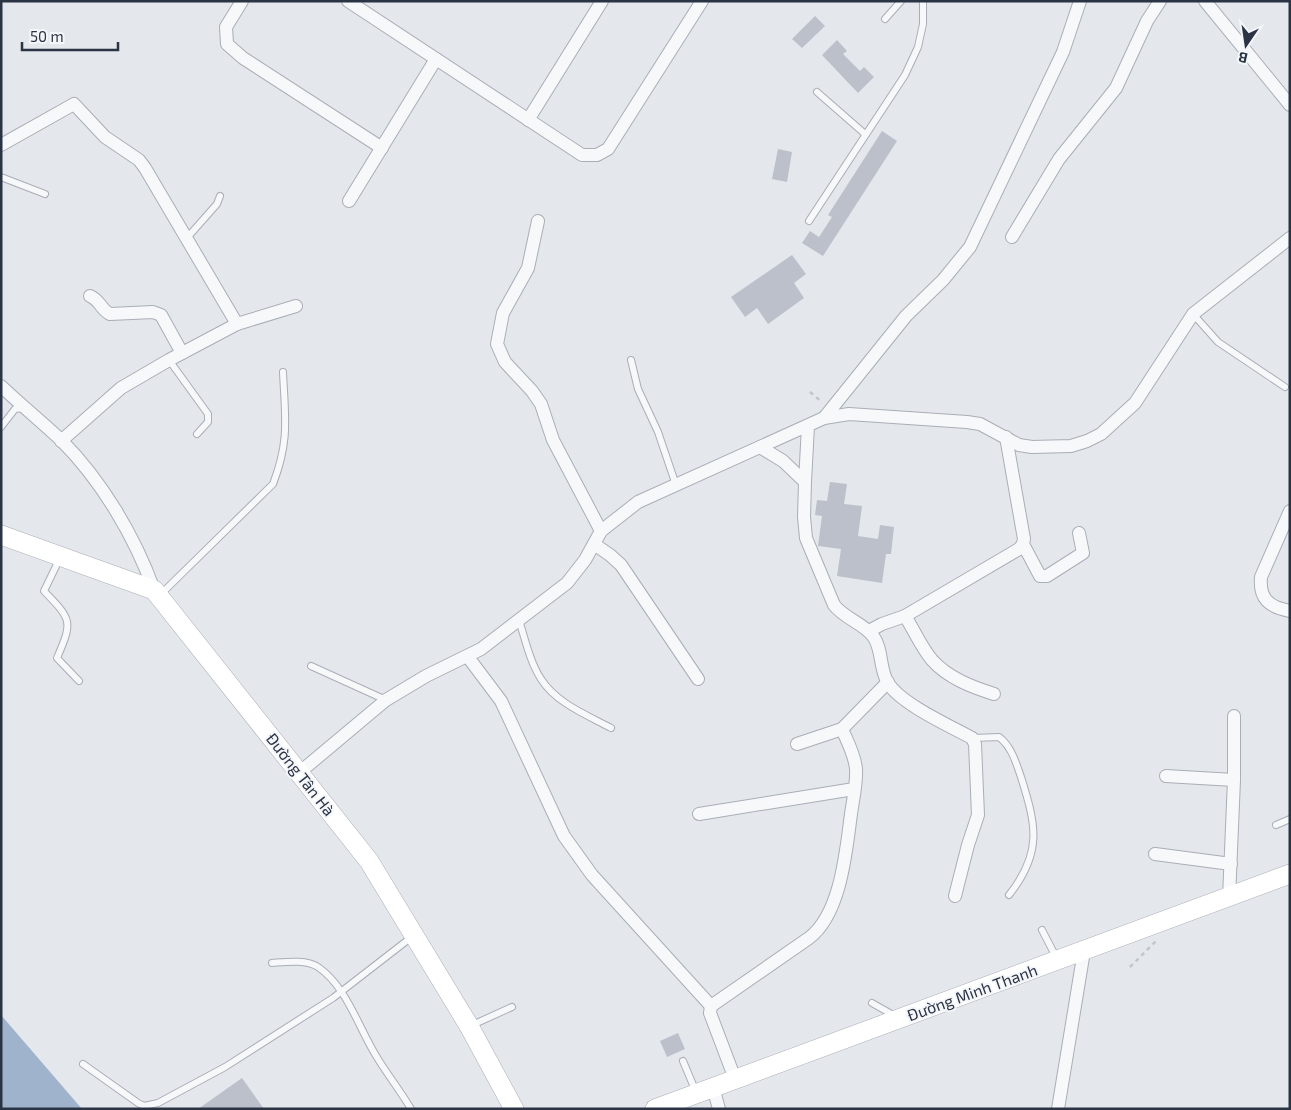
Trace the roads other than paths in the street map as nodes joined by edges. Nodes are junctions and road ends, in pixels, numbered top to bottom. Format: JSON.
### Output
{"nodes":[{"id":1,"x":242,"y":1,"type":"edge"},
{"id":2,"x":348,"y":1,"type":"edge"},
{"id":3,"x":602,"y":1,"type":"edge"},
{"id":4,"x":702,"y":1,"type":"edge"},
{"id":5,"x":901,"y":1,"type":"edge"},
{"id":6,"x":923,"y":1,"type":"edge"},
{"id":7,"x":1080,"y":1,"type":"edge"},
{"id":8,"x":1160,"y":1,"type":"edge"},
{"id":9,"x":1205,"y":1,"type":"edge"},
{"id":10,"x":886,"y":19,"type":"dead end"},
{"id":11,"x":436,"y":59,"type":"junction"},
{"id":12,"x":817,"y":92,"type":"dead end"},
{"id":13,"x":1290,"y":105,"type":"edge"},
{"id":14,"x":528,"y":120,"type":"junction"},
{"id":15,"x":866,"y":134,"type":"junction"},
{"id":16,"x":1,"y":145,"type":"edge"},
{"id":17,"x":382,"y":148,"type":"junction"},
{"id":18,"x":1,"y":176,"type":"edge"},
{"id":19,"x":45,"y":194,"type":"dead end"},
{"id":20,"x":220,"y":196,"type":"dead end"},
{"id":21,"x":349,"y":201,"type":"dead end"},
{"id":22,"x":538,"y":221,"type":"dead end"},
{"id":23,"x":809,"y":221,"type":"dead end"},
{"id":24,"x":1012,"y":237,"type":"dead end"},
{"id":25,"x":1290,"y":238,"type":"edge"},
{"id":26,"x":185,"y":240,"type":"junction"},
{"id":27,"x":90,"y":296,"type":"dead end"},
{"id":28,"x":296,"y":306,"type":"dead end"},
{"id":29,"x":1193,"y":314,"type":"junction"},
{"id":30,"x":237,"y":324,"type":"junction"},
{"id":31,"x":182,"y":353,"type":"junction"},
{"id":32,"x":169,"y":360,"type":"junction"},
{"id":33,"x":631,"y":360,"type":"dead end"},
{"id":34,"x":282,"y":372,"type":"dead end"},
{"id":35,"x":1,"y":386,"type":"edge"},
{"id":36,"x":1285,"y":387,"type":"dead end"},
{"id":37,"x":24,"y":408,"type":"junction"},
{"id":38,"x":824,"y":418,"type":"junction"},
{"id":39,"x":808,"y":426,"type":"junction"},
{"id":40,"x":1,"y":427,"type":"edge"},
{"id":41,"x":198,"y":434,"type":"dead end"},
{"id":42,"x":1006,"y":437,"type":"junction"},
{"id":43,"x":62,"y":441,"type":"junction"},
{"id":44,"x":760,"y":447,"type":"junction"},
{"id":45,"x":805,"y":482,"type":"junction"},
{"id":46,"x":676,"y":485,"type":"junction"},
{"id":47,"x":1290,"y":512,"type":"edge"},
{"id":48,"x":601,"y":531,"type":"junction"},
{"id":49,"x":1079,"y":533,"type":"dead end"},
{"id":50,"x":1,"y":535,"type":"edge"},
{"id":51,"x":594,"y":544,"type":"junction"},
{"id":52,"x":1023,"y":544,"type":"junction"},
{"id":53,"x":61,"y":557,"type":"junction"},
{"id":54,"x":156,"y":593,"type":"junction"},
{"id":55,"x":1290,"y":611,"type":"edge"},
{"id":56,"x":905,"y":616,"type":"junction"},
{"id":57,"x":519,"y":620,"type":"junction"},
{"id":58,"x":869,"y":631,"type":"junction"},
{"id":59,"x":468,"y":657,"type":"junction"},
{"id":60,"x":311,"y":666,"type":"dead end"},
{"id":61,"x":698,"y":679,"type":"dead end"},
{"id":62,"x":79,"y":681,"type":"dead end"},
{"id":63,"x":888,"y":682,"type":"junction"},
{"id":64,"x":994,"y":694,"type":"dead end"},
{"id":65,"x":386,"y":700,"type":"junction"},
{"id":66,"x":1234,"y":716,"type":"dead end"},
{"id":67,"x":611,"y":728,"type":"dead end"},
{"id":68,"x":842,"y":729,"type":"junction"},
{"id":69,"x":972,"y":738,"type":"junction"},
{"id":70,"x":797,"y":744,"type":"dead end"},
{"id":71,"x":300,"y":772,"type":"junction"},
{"id":72,"x":1166,"y":776,"type":"dead end"},
{"id":73,"x":1234,"y":780,"type":"junction"},
{"id":74,"x":854,"y":789,"type":"junction"},
{"id":75,"x":699,"y":814,"type":"dead end"},
{"id":76,"x":1290,"y":819,"type":"edge"},
{"id":77,"x":1276,"y":825,"type":"dead end"},
{"id":78,"x":1155,"y":854,"type":"dead end"},
{"id":79,"x":1231,"y":864,"type":"junction"},
{"id":80,"x":1290,"y":874,"type":"edge"},
{"id":81,"x":1009,"y":895,"type":"dead end"},
{"id":82,"x":955,"y":896,"type":"dead end"},
{"id":83,"x":1230,"y":898,"type":"junction"},
{"id":84,"x":1042,"y":930,"type":"dead end"},
{"id":85,"x":414,"y":935,"type":"junction"},
{"id":86,"x":1084,"y":951,"type":"junction"},
{"id":87,"x":1058,"y":961,"type":"junction"},
{"id":88,"x":272,"y":963,"type":"dead end"},
{"id":89,"x":341,"y":992,"type":"junction"},
{"id":90,"x":872,"y":1003,"type":"dead end"},
{"id":91,"x":711,"y":1006,"type":"junction"},
{"id":92,"x":512,"y":1007,"type":"dead end"},
{"id":93,"x":900,"y":1019,"type":"junction"},
{"id":94,"x":469,"y":1026,"type":"junction"},
{"id":95,"x":683,"y":1061,"type":"dead end"},
{"id":96,"x":83,"y":1064,"type":"dead end"},
{"id":97,"x":735,"y":1079,"type":"junction"},
{"id":98,"x":705,"y":1090,"type":"junction"},
{"id":99,"x":411,"y":1109,"type":"edge"},
{"id":100,"x":514,"y":1109,"type":"edge"},
{"id":101,"x":655,"y":1109,"type":"edge"},
{"id":102,"x":719,"y":1109,"type":"edge"},
{"id":103,"x":1058,"y":1109,"type":"edge"}],
"edges":[{"from":1,"to":17,"type":"street"},
{"from":2,"to":11,"type":"street"},
{"from":3,"to":14,"type":"street"},
{"from":4,"to":14,"type":"street"},
{"from":5,"to":10,"type":"lane"},
{"from":6,"to":15,"type":"lane"},
{"from":7,"to":38,"type":"street"},
{"from":8,"to":24,"type":"street"},
{"from":9,"to":13,"type":"street"},
{"from":11,"to":14,"type":"street"},
{"from":11,"to":17,"type":"street"},
{"from":12,"to":15,"type":"lane"},
{"from":15,"to":23,"type":"lane"},
{"from":16,"to":26,"type":"street"},
{"from":17,"to":21,"type":"street"},
{"from":18,"to":19,"type":"lane"},
{"from":20,"to":26,"type":"lane"},
{"from":22,"to":48,"type":"street"},
{"from":25,"to":29,"type":"street"},
{"from":26,"to":30,"type":"street"},
{"from":27,"to":31,"type":"street"},
{"from":28,"to":30,"type":"street"},
{"from":29,"to":36,"type":"lane"},
{"from":29,"to":42,"type":"street"},
{"from":30,"to":31,"type":"street"},
{"from":31,"to":32,"type":"street"},
{"from":32,"to":41,"type":"lane"},
{"from":32,"to":43,"type":"street"},
{"from":33,"to":46,"type":"lane"},
{"from":34,"to":54,"type":"lane"},
{"from":35,"to":37,"type":"street"},
{"from":37,"to":40,"type":"lane"},
{"from":37,"to":43,"type":"street"},
{"from":38,"to":39,"type":"street"},
{"from":38,"to":42,"type":"street"},
{"from":39,"to":44,"type":"street"},
{"from":39,"to":45,"type":"street"},
{"from":42,"to":52,"type":"street"},
{"from":43,"to":54,"type":"street"},
{"from":44,"to":45,"type":"street"},
{"from":44,"to":46,"type":"street"},
{"from":45,"to":58,"type":"street"},
{"from":46,"to":48,"type":"street"},
{"from":47,"to":55,"type":"street"},
{"from":48,"to":51,"type":"street"},
{"from":49,"to":52,"type":"street"},
{"from":50,"to":53,"type":"main road"},
{"from":51,"to":57,"type":"street"},
{"from":51,"to":61,"type":"street"},
{"from":52,"to":56,"type":"street"},
{"from":53,"to":54,"type":"main road"},
{"from":53,"to":62,"type":"lane"},
{"from":54,"to":71,"type":"main road","name":"Đường Tân Hà"},
{"from":56,"to":58,"type":"street"},
{"from":56,"to":64,"type":"street"},
{"from":57,"to":59,"type":"street"},
{"from":57,"to":67,"type":"lane"},
{"from":58,"to":63,"type":"street"},
{"from":59,"to":65,"type":"street"},
{"from":59,"to":91,"type":"street"},
{"from":60,"to":65,"type":"lane"},
{"from":63,"to":68,"type":"street"},
{"from":63,"to":69,"type":"street"},
{"from":65,"to":71,"type":"street"},
{"from":66,"to":73,"type":"street"},
{"from":68,"to":70,"type":"street"},
{"from":68,"to":74,"type":"street"},
{"from":69,"to":81,"type":"lane"},
{"from":69,"to":82,"type":"street"},
{"from":71,"to":85,"type":"main road","name":"Đường Tân Hà"},
{"from":72,"to":73,"type":"street"},
{"from":73,"to":79,"type":"street"},
{"from":74,"to":75,"type":"street"},
{"from":74,"to":91,"type":"street"},
{"from":76,"to":77,"type":"lane"},
{"from":78,"to":79,"type":"street"},
{"from":79,"to":83,"type":"street"},
{"from":80,"to":83,"type":"main road","name":"Đường Minh Thanh"},
{"from":83,"to":86,"type":"main road","name":"Đường Minh Thanh"},
{"from":84,"to":87,"type":"lane"},
{"from":85,"to":89,"type":"lane"},
{"from":85,"to":94,"type":"main road","name":"Đường Tân Hà"},
{"from":86,"to":87,"type":"main road","name":"Đường Minh Thanh"},
{"from":86,"to":103,"type":"street"},
{"from":87,"to":93,"type":"main road","name":"Đường Minh Thanh"},
{"from":88,"to":89,"type":"lane"},
{"from":89,"to":96,"type":"lane"},
{"from":89,"to":99,"type":"lane"},
{"from":90,"to":93,"type":"lane"},
{"from":91,"to":97,"type":"street"},
{"from":92,"to":94,"type":"lane"},
{"from":93,"to":97,"type":"main road","name":"Đường Minh Thanh"},
{"from":94,"to":100,"type":"main road","name":"Đường Tân Hà"},
{"from":95,"to":98,"type":"lane"},
{"from":97,"to":98,"type":"main road","name":"Đường Minh Thanh"},
{"from":98,"to":101,"type":"main road","name":"Đường Minh Thanh"},
{"from":98,"to":102,"type":"street"}]}
